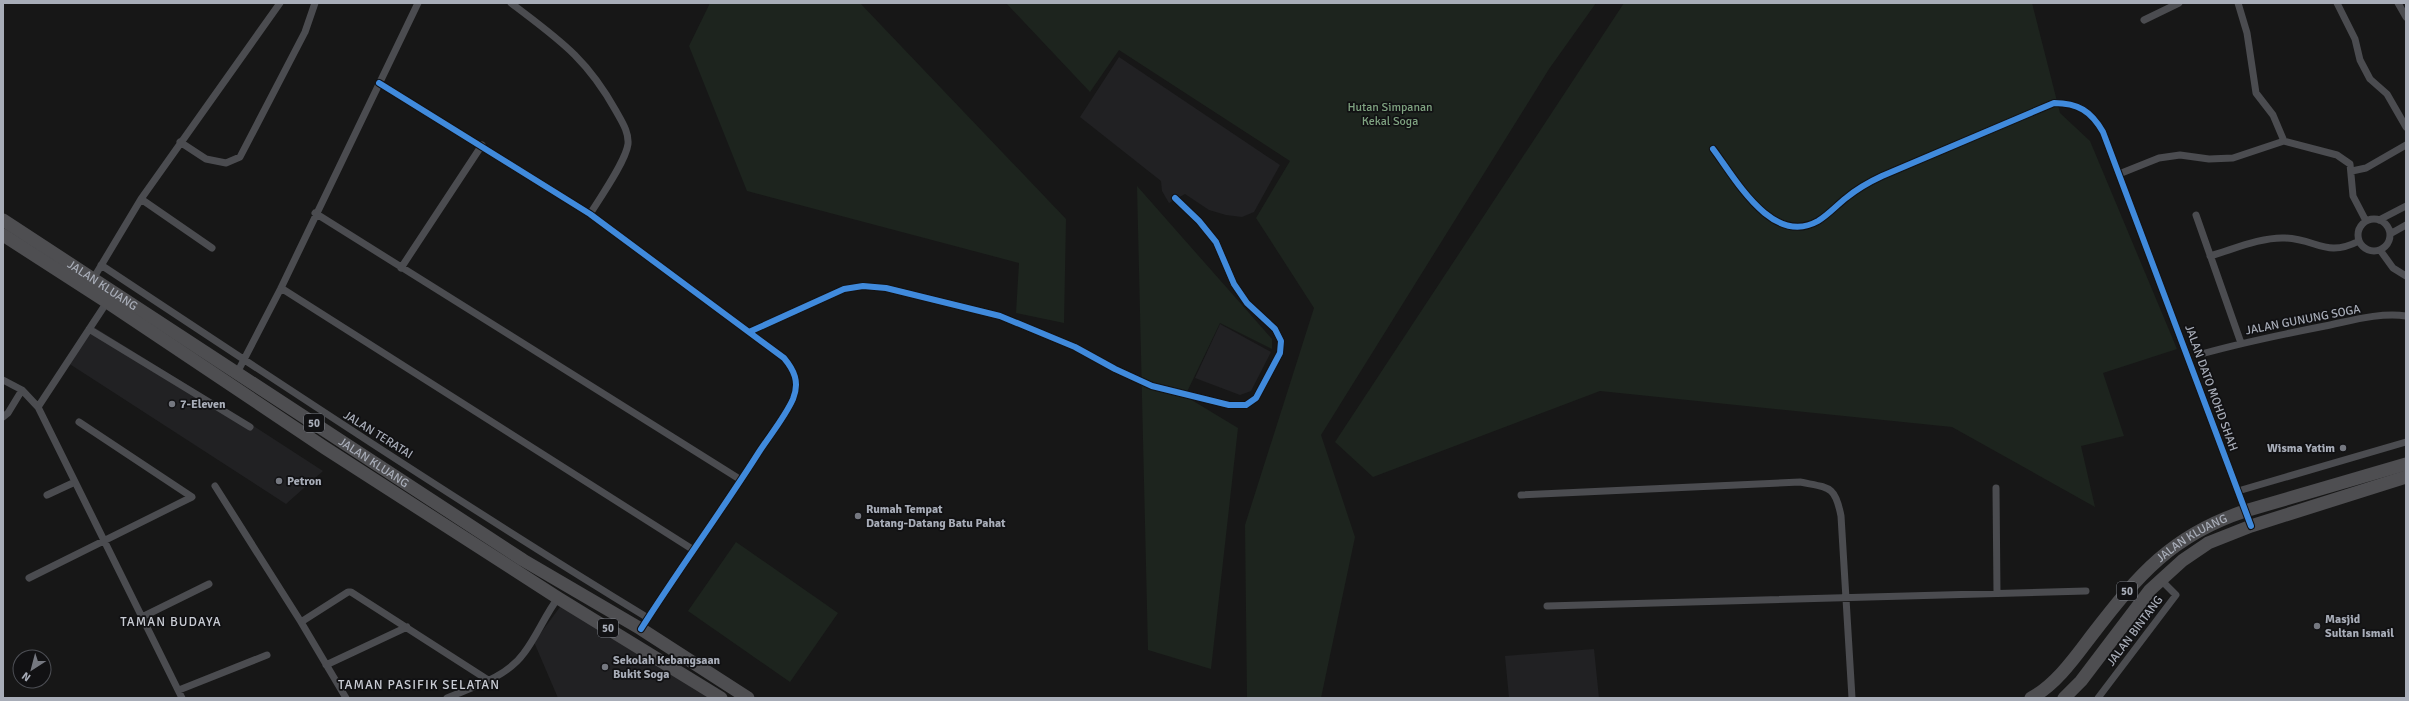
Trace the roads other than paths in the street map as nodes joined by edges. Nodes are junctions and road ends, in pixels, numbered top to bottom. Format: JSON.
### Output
{"nodes":[{"id":1,"x":280,"y":3,"type":"edge"},
{"id":2,"x":315,"y":3,"type":"edge"},
{"id":3,"x":418,"y":3,"type":"edge"},
{"id":4,"x":511,"y":3,"type":"edge"},
{"id":5,"x":2179,"y":3,"type":"edge"},
{"id":6,"x":2238,"y":3,"type":"edge"},
{"id":7,"x":2337,"y":3,"type":"edge"},
{"id":8,"x":2398,"y":3,"type":"edge"},
{"id":9,"x":2406,"y":17,"type":"edge"},
{"id":10,"x":2144,"y":20,"type":"dead end"},
{"id":11,"x":379,"y":83,"type":"junction"},
{"id":12,"x":2406,"y":127,"type":"edge"},
{"id":13,"x":2284,"y":141,"type":"junction"},
{"id":14,"x":180,"y":142,"type":"junction"},
{"id":15,"x":482,"y":145,"type":"junction"},
{"id":16,"x":2406,"y":145,"type":"edge"},
{"id":17,"x":1713,"y":149,"type":"dead end"},
{"id":18,"x":2352,"y":171,"type":"junction"},
{"id":19,"x":2119,"y":174,"type":"junction"},
{"id":20,"x":1175,"y":198,"type":"dead end"},
{"id":21,"x":141,"y":199,"type":"junction"},
{"id":22,"x":2406,"y":206,"type":"edge"},
{"id":23,"x":315,"y":213,"type":"junction"},
{"id":24,"x":590,"y":214,"type":"junction"},
{"id":25,"x":2196,"y":215,"type":"dead end"},
{"id":26,"x":3,"y":220,"type":"edge"},
{"id":27,"x":2379,"y":220,"type":"junction"},
{"id":28,"x":2366,"y":221,"type":"junction"},
{"id":29,"x":2406,"y":225,"type":"edge"},
{"id":30,"x":2390,"y":234,"type":"junction"},
{"id":31,"x":3,"y":235,"type":"edge"},
{"id":32,"x":2359,"y":241,"type":"junction"},
{"id":33,"x":212,"y":248,"type":"dead end"},
{"id":34,"x":2380,"y":250,"type":"junction"},
{"id":35,"x":2210,"y":256,"type":"junction"},
{"id":36,"x":101,"y":265,"type":"junction"},
{"id":37,"x":401,"y":268,"type":"junction"},
{"id":38,"x":2406,"y":276,"type":"edge"},
{"id":39,"x":93,"y":279,"type":"junction"},
{"id":40,"x":281,"y":288,"type":"junction"},
{"id":41,"x":107,"y":302,"type":"junction"},
{"id":42,"x":2406,"y":316,"type":"edge"},
{"id":43,"x":89,"y":329,"type":"junction"},
{"id":44,"x":749,"y":332,"type":"junction"},
{"id":45,"x":2241,"y":343,"type":"junction"},
{"id":46,"x":2205,"y":353,"type":"dead end"},
{"id":47,"x":244,"y":360,"type":"junction"},
{"id":48,"x":237,"y":373,"type":"junction"},
{"id":49,"x":3,"y":380,"type":"edge"},
{"id":50,"x":22,"y":390,"type":"junction"},
{"id":51,"x":38,"y":407,"type":"junction"},
{"id":52,"x":3,"y":416,"type":"edge"},
{"id":53,"x":79,"y":422,"type":"dead end"},
{"id":54,"x":250,"y":427,"type":"dead end"},
{"id":55,"x":2406,"y":442,"type":"edge"},
{"id":56,"x":2406,"y":464,"type":"edge"},
{"id":57,"x":399,"y":468,"type":"junction"},
{"id":58,"x":2406,"y":477,"type":"edge"},
{"id":59,"x":741,"y":480,"type":"junction"},
{"id":60,"x":75,"y":482,"type":"junction"},
{"id":61,"x":215,"y":486,"type":"dead end"},
{"id":62,"x":1996,"y":488,"type":"dead end"},
{"id":63,"x":2238,"y":491,"type":"junction"},
{"id":64,"x":47,"y":495,"type":"dead end"},
{"id":65,"x":1521,"y":495,"type":"dead end"},
{"id":66,"x":2245,"y":511,"type":"junction"},
{"id":67,"x":2251,"y":526,"type":"junction"},
{"id":68,"x":105,"y":541,"type":"junction"},
{"id":69,"x":692,"y":549,"type":"junction"},
{"id":70,"x":30,"y":578,"type":"dead end"},
{"id":71,"x":2161,"y":580,"type":"junction"},
{"id":72,"x":210,"y":584,"type":"dead end"},
{"id":73,"x":2086,"y":591,"type":"dead end"},
{"id":74,"x":1997,"y":593,"type":"junction"},
{"id":75,"x":558,"y":598,"type":"junction"},
{"id":76,"x":1846,"y":599,"type":"junction"},
{"id":77,"x":1547,"y":606,"type":"dead end"},
{"id":78,"x":142,"y":617,"type":"junction"},
{"id":79,"x":648,"y":618,"type":"junction"},
{"id":80,"x":301,"y":622,"type":"junction"},
{"id":81,"x":407,"y":627,"type":"junction"},
{"id":82,"x":641,"y":629,"type":"junction"},
{"id":83,"x":267,"y":656,"type":"dead end"},
{"id":84,"x":657,"y":658,"type":"junction"},
{"id":85,"x":326,"y":665,"type":"junction"},
{"id":86,"x":488,"y":680,"type":"junction"},
{"id":87,"x":179,"y":690,"type":"junction"},
{"id":88,"x":182,"y":698,"type":"edge"},
{"id":89,"x":346,"y":698,"type":"edge"},
{"id":90,"x":447,"y":698,"type":"edge"},
{"id":91,"x":721,"y":698,"type":"edge"},
{"id":92,"x":748,"y":698,"type":"edge"},
{"id":93,"x":1852,"y":698,"type":"edge"},
{"id":94,"x":2031,"y":698,"type":"edge"},
{"id":95,"x":2064,"y":698,"type":"edge"},
{"id":96,"x":2098,"y":698,"type":"edge"}],
"edges":[{"from":1,"to":14,"type":"street"},
{"from":2,"to":14,"type":"street"},
{"from":3,"to":11,"type":"street"},
{"from":4,"to":24,"type":"street"},
{"from":5,"to":10,"type":"street"},
{"from":6,"to":13,"type":"street"},
{"from":7,"to":12,"type":"street"},
{"from":8,"to":9,"type":"street"},
{"from":11,"to":15,"type":"street"},
{"from":11,"to":23,"type":"street"},
{"from":13,"to":18,"type":"street"},
{"from":13,"to":19,"type":"street"},
{"from":14,"to":21,"type":"street"},
{"from":15,"to":24,"type":"street"},
{"from":15,"to":37,"type":"street"},
{"from":16,"to":18,"type":"street"},
{"from":17,"to":19,"type":"street","name":"JALAN DATO MOHD SHAH"},
{"from":18,"to":28,"type":"street"},
{"from":19,"to":63,"type":"street","name":"JALAN DATO MOHD SHAH"},
{"from":20,"to":44,"type":"street"},
{"from":21,"to":33,"type":"street"},
{"from":21,"to":36,"type":"street"},
{"from":22,"to":27,"type":"street"},
{"from":23,"to":37,"type":"street"},
{"from":23,"to":40,"type":"street"},
{"from":24,"to":44,"type":"street"},
{"from":25,"to":35,"type":"street"},
{"from":26,"to":39,"type":"highway","name":"JALAN KLUANG","number":"50"},
{"from":27,"to":28,"type":"street"},
{"from":27,"to":30,"type":"street"},
{"from":28,"to":32,"type":"street"},
{"from":29,"to":30,"type":"street"},
{"from":30,"to":34,"type":"street"},
{"from":31,"to":41,"type":"highway","name":"JALAN KLUANG","number":"50"},
{"from":32,"to":34,"type":"street"},
{"from":32,"to":35,"type":"street"},
{"from":34,"to":38,"type":"street"},
{"from":35,"to":45,"type":"street"},
{"from":36,"to":39,"type":"street"},
{"from":36,"to":47,"type":"street","name":"JALAN TERATAI"},
{"from":37,"to":59,"type":"street"},
{"from":39,"to":48,"type":"highway","name":"JALAN KLUANG","number":"50"},
{"from":40,"to":47,"type":"street"},
{"from":40,"to":69,"type":"street"},
{"from":41,"to":43,"type":"street"},
{"from":41,"to":75,"type":"highway","name":"JALAN KLUANG","number":"50"},
{"from":42,"to":45,"type":"street","name":"JALAN GUNUNG SOGA"},
{"from":43,"to":51,"type":"street"},
{"from":43,"to":54,"type":"street"},
{"from":44,"to":59,"type":"street"},
{"from":45,"to":46,"type":"street","name":"JALAN GUNUNG SOGA"},
{"from":47,"to":48,"type":"street"},
{"from":47,"to":57,"type":"street","name":"JALAN TERATAI"},
{"from":48,"to":57,"type":"highway","name":"JALAN KLUANG","number":"50"},
{"from":49,"to":50,"type":"street"},
{"from":50,"to":51,"type":"street"},
{"from":50,"to":52,"type":"street"},
{"from":51,"to":60,"type":"street"},
{"from":53,"to":68,"type":"street"},
{"from":55,"to":63,"type":"street"},
{"from":56,"to":66,"type":"highway","name":"JALAN KLUANG","number":"50"},
{"from":57,"to":79,"type":"street","name":"JALAN TERATAI"},
{"from":57,"to":82,"type":"highway","name":"JALAN KLUANG","number":"50"},
{"from":58,"to":67,"type":"highway","name":"JALAN KLUANG","number":"50"},
{"from":59,"to":69,"type":"street"},
{"from":60,"to":64,"type":"street"},
{"from":60,"to":68,"type":"street"},
{"from":61,"to":80,"type":"street"},
{"from":62,"to":74,"type":"street"},
{"from":63,"to":66,"type":"street","name":"JALAN DATO MOHD SHAH"},
{"from":65,"to":76,"type":"street"},
{"from":66,"to":67,"type":"street","name":"JALAN DATO MOHD SHAH"},
{"from":66,"to":94,"type":"highway","name":"JALAN KLUANG","number":"50"},
{"from":67,"to":71,"type":"highway","name":"JALAN KLUANG","number":"50"},
{"from":68,"to":70,"type":"street"},
{"from":68,"to":78,"type":"street"},
{"from":69,"to":79,"type":"street"},
{"from":71,"to":95,"type":"highway","name":"JALAN KLUANG","number":"50"},
{"from":71,"to":96,"type":"street","name":"JALAN BINTANG"},
{"from":72,"to":78,"type":"street"},
{"from":73,"to":74,"type":"street"},
{"from":74,"to":76,"type":"street"},
{"from":75,"to":84,"type":"highway","name":"JALAN KLUANG","number":"50"},
{"from":75,"to":86,"type":"street"},
{"from":76,"to":77,"type":"street"},
{"from":76,"to":93,"type":"street"},
{"from":78,"to":87,"type":"street"},
{"from":79,"to":82,"type":"street"},
{"from":80,"to":81,"type":"street"},
{"from":80,"to":85,"type":"street"},
{"from":81,"to":85,"type":"street"},
{"from":81,"to":86,"type":"street"},
{"from":82,"to":84,"type":"highway"},
{"from":82,"to":92,"type":"highway","name":"JALAN KLUANG","number":"50"},
{"from":83,"to":87,"type":"street"},
{"from":84,"to":91,"type":"highway","name":"JALAN KLUANG","number":"50"},
{"from":85,"to":89,"type":"street"},
{"from":86,"to":90,"type":"street"},
{"from":87,"to":88,"type":"street"}]}
